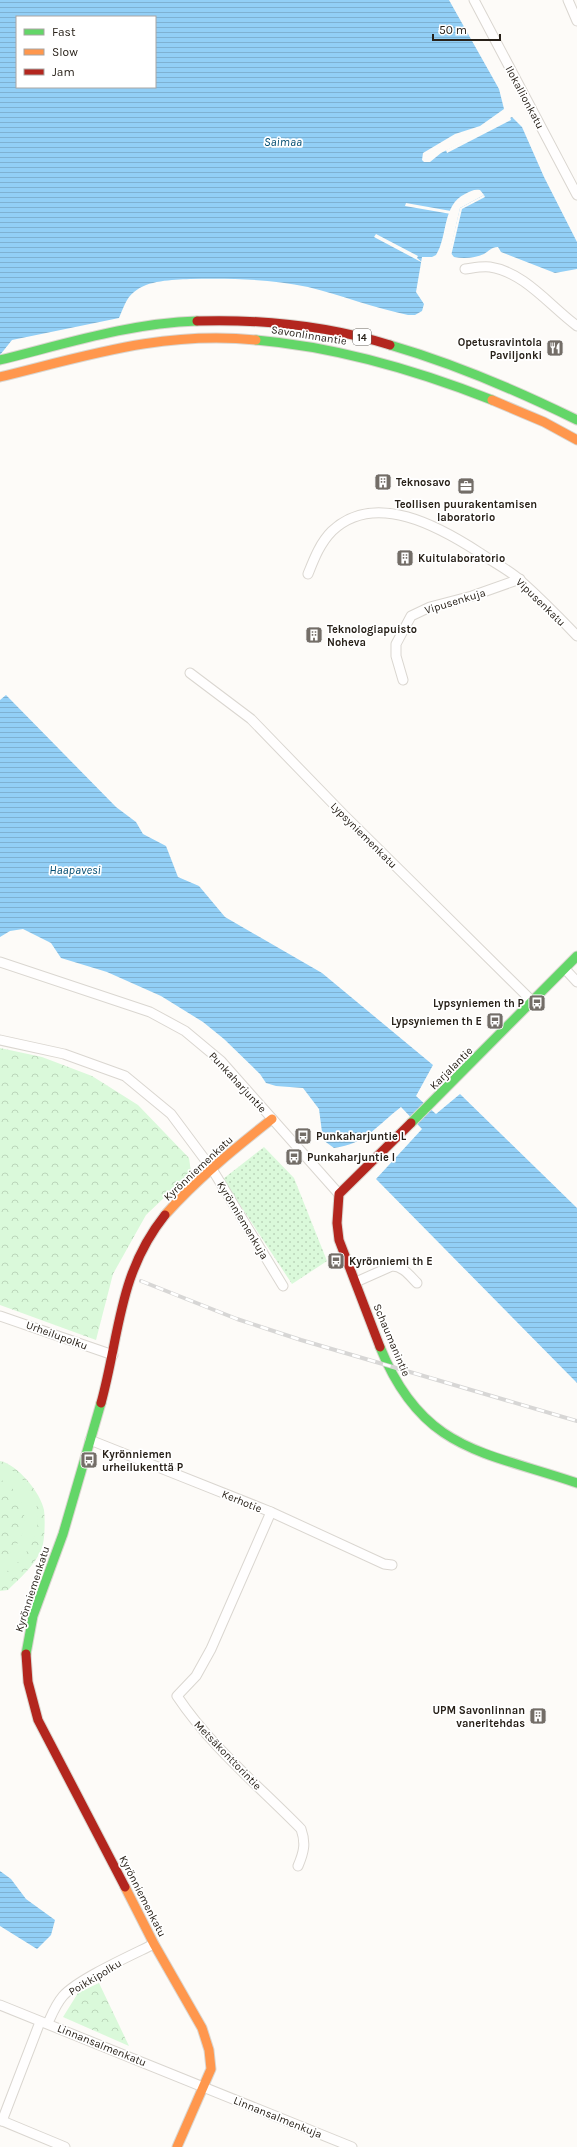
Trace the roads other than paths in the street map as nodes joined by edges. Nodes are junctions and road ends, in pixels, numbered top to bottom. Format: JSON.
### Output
{"nodes":[{"id":1,"x":474,"y":0,"type":"edge"},
{"id":2,"x":568,"y":0,"type":"edge"},
{"id":3,"x":577,"y":21,"type":"edge"},
{"id":4,"x":577,"y":195,"type":"edge"},
{"id":5,"x":465,"y":269,"type":"dead end"},
{"id":6,"x":577,"y":326,"type":"edge"},
{"id":7,"x":0,"y":360,"type":"edge"},
{"id":8,"x":0,"y":377,"type":"edge"},
{"id":9,"x":577,"y":420,"type":"edge"},
{"id":10,"x":577,"y":440,"type":"edge"},
{"id":11,"x":308,"y":574,"type":"dead end"},
{"id":12,"x":520,"y":579,"type":"junction"},
{"id":13,"x":577,"y":636,"type":"edge"},
{"id":14,"x":190,"y":673,"type":"dead end"},
{"id":15,"x":403,"y":680,"type":"dead end"},
{"id":16,"x":577,"y":956,"type":"edge"},
{"id":17,"x":0,"y":962,"type":"edge"},
{"id":18,"x":565,"y":969,"type":"junction"},
{"id":19,"x":577,"y":982,"type":"edge"},
{"id":20,"x":533,"y":1002,"type":"junction"},
{"id":21,"x":0,"y":1040,"type":"edge"},
{"id":22,"x":272,"y":1119,"type":"junction"},
{"id":23,"x":212,"y":1169,"type":"junction"},
{"id":24,"x":339,"y":1194,"type":"junction"},
{"id":25,"x":356,"y":1282,"type":"junction"},
{"id":26,"x":417,"y":1283,"type":"dead end"},
{"id":27,"x":283,"y":1286,"type":"dead end"},
{"id":28,"x":0,"y":1316,"type":"edge"},
{"id":29,"x":113,"y":1355,"type":"junction"},
{"id":30,"x":90,"y":1440,"type":"junction"},
{"id":31,"x":577,"y":1483,"type":"edge"},
{"id":32,"x":271,"y":1512,"type":"junction"},
{"id":33,"x":392,"y":1565,"type":"dead end"},
{"id":34,"x":298,"y":1866,"type":"dead end"},
{"id":35,"x":154,"y":1944,"type":"junction"},
{"id":36,"x":0,"y":2005,"type":"edge"},
{"id":37,"x":44,"y":2022,"type":"junction"},
{"id":38,"x":204,"y":2088,"type":"junction"},
{"id":39,"x":1,"y":2121,"type":"edge"},
{"id":40,"x":329,"y":2143,"type":"edge"},
{"id":41,"x":65,"y":2147,"type":"edge"},
{"id":42,"x":177,"y":2147,"type":"edge"},
{"id":43,"x":352,"y":2147,"type":"edge"}],
"edges":[{"from":1,"to":4,"type":"street","name":"Ilokallionkatu"},
{"from":2,"to":3,"type":"street"},
{"from":5,"to":6,"type":"street"},
{"from":7,"to":9,"type":"main road","name":"Savonlinnantie","number":"14"},
{"from":8,"to":10,"type":"main road","name":"Savonlinnantie","number":"14"},
{"from":11,"to":12,"type":"street","name":"Vipusenkatu"},
{"from":12,"to":13,"type":"street","name":"Vipusenkatu"},
{"from":12,"to":15,"type":"street","name":"Vipusenkuja"},
{"from":14,"to":20,"type":"street","name":"Lypsyniemenkatu"},
{"from":16,"to":18,"type":"main road","name":"Karjalantie"},
{"from":17,"to":22,"type":"street","name":"Punkaharjuntie"},
{"from":18,"to":19,"type":"street"},
{"from":18,"to":20,"type":"main road","name":"Karjalantie"},
{"from":20,"to":24,"type":"main road","name":"Karjalantie"},
{"from":21,"to":23,"type":"street","name":"Kyrönniemenkuja"},
{"from":22,"to":23,"type":"main road","name":"Kyrönniemenkatu"},
{"from":22,"to":24,"type":"street","name":"Punkaharjuntie"},
{"from":23,"to":27,"type":"street","name":"Kyrönniemenkuja"},
{"from":23,"to":29,"type":"main road","name":"Kyrönniemenkatu"},
{"from":24,"to":25,"type":"main road","name":"Schaumanintie"},
{"from":25,"to":26,"type":"street"},
{"from":25,"to":31,"type":"main road","name":"Schaumanintie"},
{"from":28,"to":29,"type":"street","name":"Urheilupolku"},
{"from":29,"to":30,"type":"main road","name":"Kyrönniemenkatu"},
{"from":30,"to":32,"type":"street","name":"Kerhotie"},
{"from":30,"to":35,"type":"main road","name":"Kyrönniemenkatu"},
{"from":32,"to":33,"type":"street","name":"Kerhotie"},
{"from":32,"to":34,"type":"street","name":"Metsäkonttorintie"},
{"from":35,"to":37,"type":"street","name":"Poikkipolku"},
{"from":35,"to":38,"type":"main road","name":"Kyrönniemenkatu"},
{"from":36,"to":37,"type":"street","name":"Linnansalmenkatu"},
{"from":37,"to":38,"type":"street","name":"Linnansalmenkatu"},
{"from":37,"to":39,"type":"street","name":"Poikkipolku"},
{"from":38,"to":40,"type":"street","name":"Linnansalmenkuja"},
{"from":38,"to":42,"type":"main road","name":"Kyrönniemenkatu"},
{"from":39,"to":41,"type":"street"},
{"from":40,"to":43,"type":"street","name":"Linnansalmenkuja"}]}
